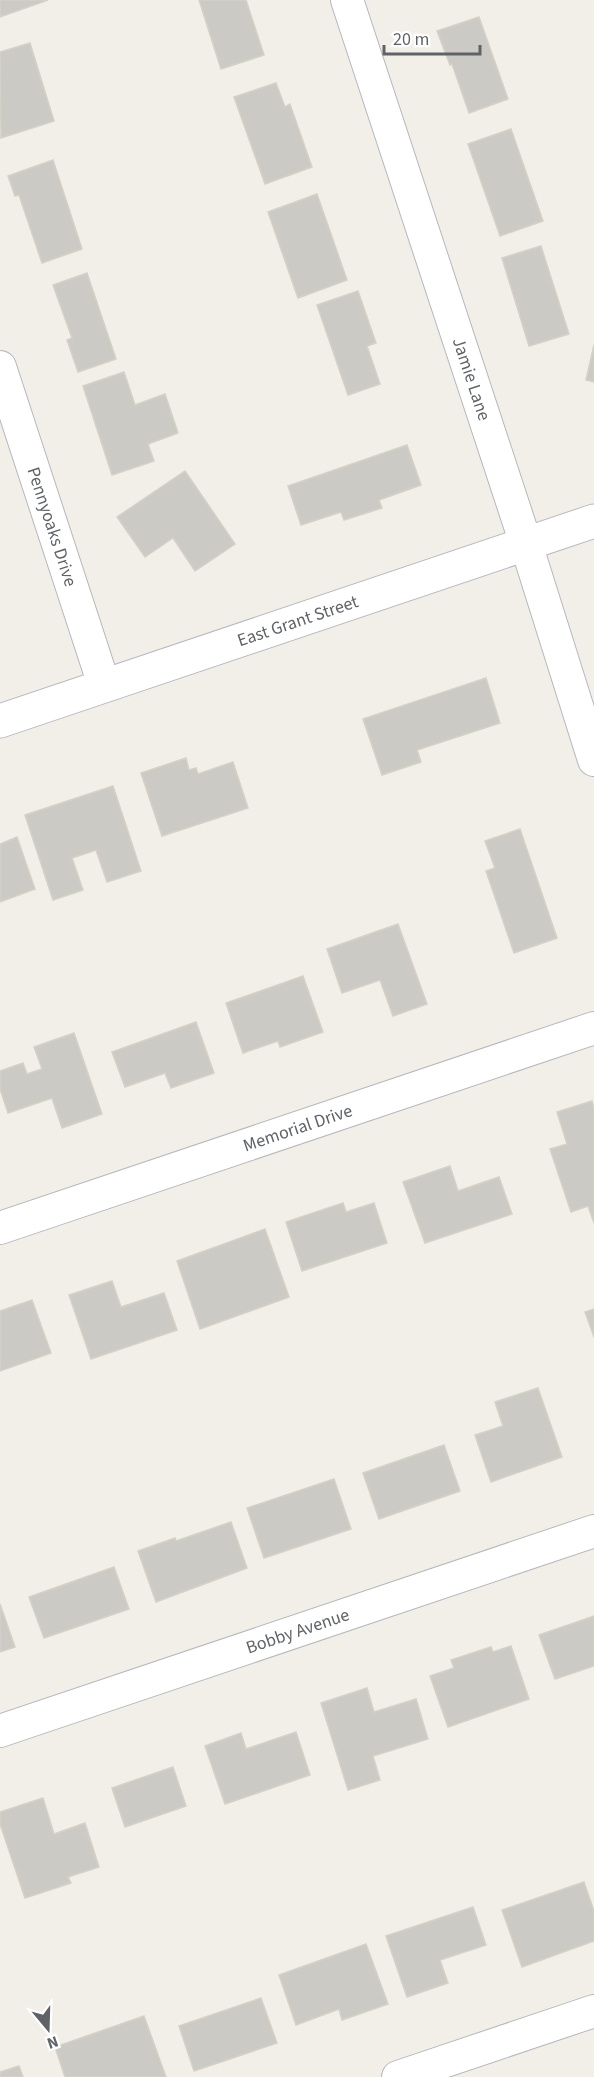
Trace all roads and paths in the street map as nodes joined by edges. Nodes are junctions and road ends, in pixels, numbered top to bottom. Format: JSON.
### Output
{"nodes":[{"id":1,"x":347,"y":0,"type":"edge"},
{"id":2,"x":0,"y":367,"type":"edge"},
{"id":3,"x":594,"y":521,"type":"edge"},
{"id":4,"x":526,"y":544,"type":"junction"},
{"id":5,"x":104,"y":685,"type":"junction"},
{"id":6,"x":0,"y":721,"type":"edge"},
{"id":7,"x":594,"y":760,"type":"edge"},
{"id":8,"x":594,"y":1028,"type":"edge"},
{"id":9,"x":0,"y":1228,"type":"edge"},
{"id":10,"x":594,"y":1531,"type":"edge"},
{"id":11,"x":0,"y":1731,"type":"edge"},
{"id":12,"x":594,"y":2011,"type":"edge"},
{"id":13,"x":398,"y":2077,"type":"edge"}],
"edges":[{"from":1,"to":4,"type":"street","name":"Jamie Lane"},
{"from":2,"to":5,"type":"street","name":"Pennyoaks Drive"},
{"from":3,"to":4,"type":"main road","name":"East Grant Street"},
{"from":4,"to":5,"type":"main road","name":"East Grant Street"},
{"from":4,"to":7,"type":"street","name":"Jamie Lane"},
{"from":5,"to":6,"type":"main road","name":"East Grant Street"},
{"from":8,"to":9,"type":"street","name":"Memorial Drive"},
{"from":10,"to":11,"type":"street","name":"Bobby Avenue"},
{"from":12,"to":13,"type":"street"}]}
